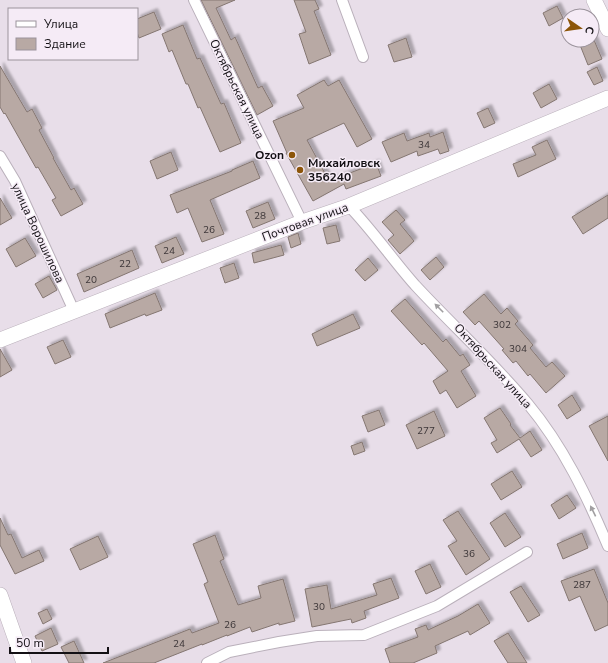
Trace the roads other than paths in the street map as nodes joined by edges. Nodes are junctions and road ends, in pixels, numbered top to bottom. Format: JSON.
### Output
{"nodes":[{"id":1,"x":194,"y":0,"type":"edge"},
{"id":2,"x":342,"y":0,"type":"edge"},
{"id":3,"x":594,"y":0,"type":"edge"},
{"id":4,"x":608,"y":29,"type":"edge"},
{"id":5,"x":363,"y":57,"type":"dead end"},
{"id":6,"x":608,"y":98,"type":"edge"},
{"id":7,"x":0,"y":156,"type":"edge"},
{"id":8,"x":349,"y":206,"type":"junction"},
{"id":9,"x":302,"y":222,"type":"junction"},
{"id":10,"x":74,"y":311,"type":"junction"},
{"id":11,"x":0,"y":340,"type":"edge"},
{"id":12,"x":608,"y":546,"type":"edge"},
{"id":13,"x":528,"y":552,"type":"dead end"},
{"id":14,"x":0,"y":595,"type":"edge"},
{"id":15,"x":24,"y":663,"type":"edge"},
{"id":16,"x":207,"y":663,"type":"edge"}],
"edges":[{"from":1,"to":9,"type":"street","name":"Октябрьская улица"},
{"from":2,"to":5,"type":"street"},
{"from":3,"to":4,"type":"main road"},
{"from":6,"to":8,"type":"main road","name":"Почтовая улица"},
{"from":7,"to":10,"type":"street","name":"улица Ворошилова"},
{"from":8,"to":9,"type":"main road","name":"Почтовая улица"},
{"from":12,"to":8,"type":"street","name":"Октябрьская улица","one_way":true},
{"from":9,"to":10,"type":"main road","name":"Почтовая улица"},
{"from":10,"to":11,"type":"main road","name":"Почтовая улица"},
{"from":13,"to":16,"type":"street"},
{"from":14,"to":15,"type":"main road"}]}
